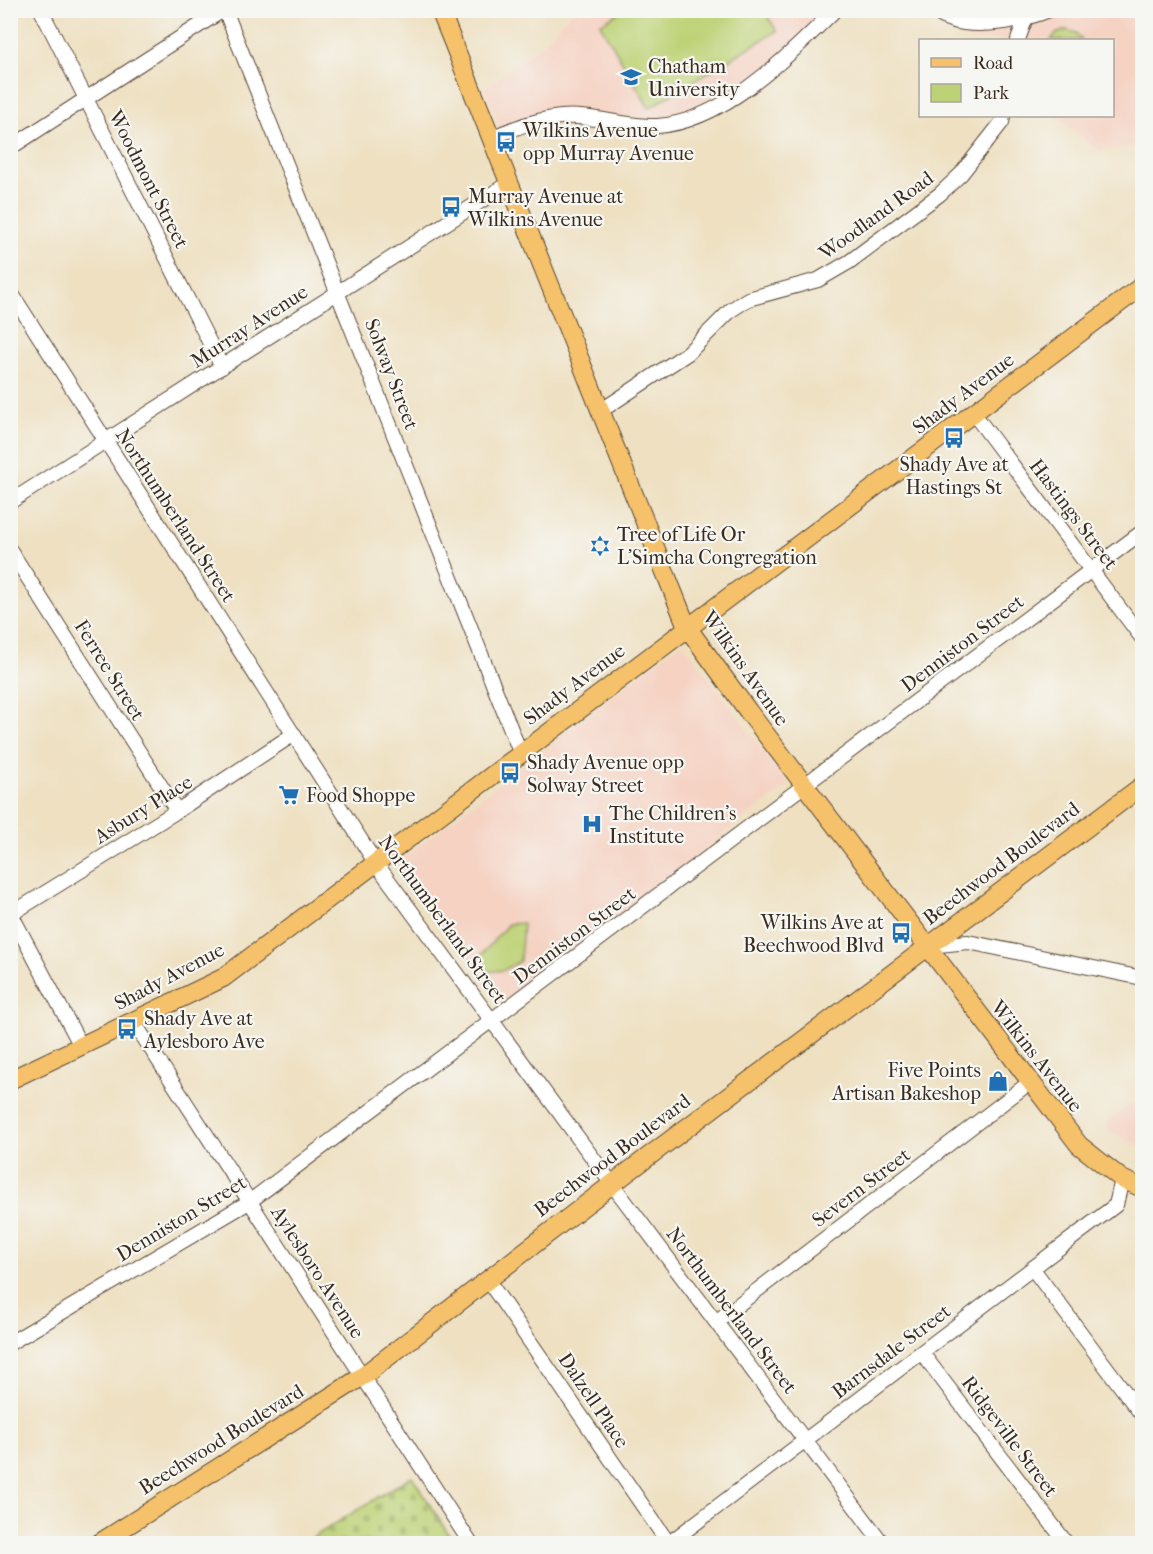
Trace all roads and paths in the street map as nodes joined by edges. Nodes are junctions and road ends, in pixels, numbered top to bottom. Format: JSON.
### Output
{"nodes":[{"id":1,"x":41,"y":10,"type":"edge"},
{"id":2,"x":224,"y":10,"type":"edge"},
{"id":3,"x":440,"y":10,"type":"edge"},
{"id":4,"x":834,"y":10,"type":"edge"},
{"id":5,"x":934,"y":10,"type":"edge"},
{"id":6,"x":1049,"y":10,"type":"edge"},
{"id":7,"x":1025,"y":20,"type":"junction"},
{"id":8,"x":1018,"y":39,"type":"edge"},
{"id":9,"x":86,"y":98,"type":"junction"},
{"id":10,"x":1003,"y":117,"type":"edge"},
{"id":11,"x":490,"y":138,"type":"junction"},
{"id":12,"x":10,"y":148,"type":"edge"},
{"id":13,"x":509,"y":183,"type":"junction"},
{"id":14,"x":1143,"y":286,"type":"edge"},
{"id":15,"x":10,"y":291,"type":"edge"},
{"id":16,"x":339,"y":292,"type":"junction"},
{"id":17,"x":16,"y":313,"type":"edge"},
{"id":18,"x":222,"y":367,"type":"junction"},
{"id":19,"x":599,"y":411,"type":"junction"},
{"id":20,"x":974,"y":414,"type":"junction"},
{"id":21,"x":105,"y":441,"type":"junction"},
{"id":22,"x":10,"y":502,"type":"edge"},
{"id":23,"x":1143,"y":532,"type":"edge"},
{"id":24,"x":10,"y":550,"type":"edge"},
{"id":25,"x":1091,"y":571,"type":"junction"},
{"id":26,"x":687,"y":627,"type":"junction"},
{"id":27,"x":1143,"y":638,"type":"edge"},
{"id":28,"x":294,"y":734,"type":"junction"},
{"id":29,"x":520,"y":752,"type":"junction"},
{"id":30,"x":805,"y":786,"type":"junction"},
{"id":31,"x":1143,"y":786,"type":"edge"},
{"id":32,"x":177,"y":811,"type":"junction"},
{"id":33,"x":375,"y":862,"type":"junction"},
{"id":34,"x":11,"y":913,"type":"edge"},
{"id":35,"x":926,"y":946,"type":"junction"},
{"id":36,"x":1143,"y":978,"type":"edge"},
{"id":37,"x":133,"y":1021,"type":"junction"},
{"id":38,"x":492,"y":1021,"type":"junction"},
{"id":39,"x":81,"y":1046,"type":"junction"},
{"id":40,"x":10,"y":1080,"type":"edge"},
{"id":41,"x":1029,"y":1083,"type":"junction"},
{"id":42,"x":1122,"y":1179,"type":"junction"},
{"id":43,"x":612,"y":1184,"type":"junction"},
{"id":44,"x":1143,"y":1188,"type":"edge"},
{"id":45,"x":249,"y":1202,"type":"junction"},
{"id":46,"x":1033,"y":1269,"type":"junction"},
{"id":47,"x":487,"y":1279,"type":"junction"},
{"id":48,"x":717,"y":1321,"type":"junction"},
{"id":49,"x":10,"y":1343,"type":"edge"},
{"id":50,"x":922,"y":1353,"type":"junction"},
{"id":51,"x":363,"y":1376,"type":"junction"},
{"id":52,"x":1143,"y":1415,"type":"edge"},
{"id":53,"x":806,"y":1440,"type":"junction"},
{"id":54,"x":668,"y":1543,"type":"edge"},
{"id":55,"x":98,"y":1544,"type":"edge"},
{"id":56,"x":471,"y":1544,"type":"edge"},
{"id":57,"x":883,"y":1544,"type":"edge"},
{"id":58,"x":1066,"y":1544,"type":"edge"}],
"edges":[{"from":1,"to":9,"type":"street","name":"Woodmont Street"},
{"from":2,"to":9,"type":"street"},
{"from":2,"to":16,"type":"street","name":"Solway Street"},
{"from":3,"to":11,"type":"main road","name":"Wilkins Avenue"},
{"from":4,"to":11,"type":"street"},
{"from":5,"to":7,"type":"street"},
{"from":6,"to":7,"type":"street"},
{"from":7,"to":8,"type":"street"},
{"from":9,"to":12,"type":"street"},
{"from":9,"to":18,"type":"street","name":"Woodmont Street"},
{"from":10,"to":19,"type":"street","name":"Woodland Road"},
{"from":11,"to":13,"type":"main road","name":"Wilkins Avenue"},
{"from":13,"to":16,"type":"street","name":"Murray Avenue"},
{"from":13,"to":19,"type":"main road","name":"Wilkins Avenue"},
{"from":14,"to":20,"type":"main road","name":"Shady Avenue"},
{"from":15,"to":17,"type":"street","name":"Northumberland Street"},
{"from":16,"to":18,"type":"street","name":"Murray Avenue"},
{"from":16,"to":29,"type":"street","name":"Solway Street"},
{"from":17,"to":21,"type":"street","name":"Northumberland Street"},
{"from":18,"to":21,"type":"street","name":"Murray Avenue"},
{"from":19,"to":26,"type":"main road","name":"Wilkins Avenue"},
{"from":20,"to":25,"type":"street","name":"Hastings Street"},
{"from":20,"to":26,"type":"main road","name":"Shady Avenue"},
{"from":21,"to":22,"type":"street","name":"Murray Avenue"},
{"from":21,"to":28,"type":"street","name":"Northumberland Street"},
{"from":23,"to":25,"type":"street","name":"Denniston Street"},
{"from":24,"to":32,"type":"street","name":"Ferree Street"},
{"from":25,"to":27,"type":"street","name":"Hastings Street"},
{"from":25,"to":30,"type":"street","name":"Denniston Street"},
{"from":26,"to":29,"type":"main road","name":"Shady Avenue"},
{"from":26,"to":30,"type":"main road","name":"Wilkins Avenue"},
{"from":28,"to":32,"type":"street","name":"Asbury Place"},
{"from":28,"to":33,"type":"street","name":"Northumberland Street"},
{"from":29,"to":33,"type":"main road","name":"Shady Avenue"},
{"from":30,"to":35,"type":"main road","name":"Wilkins Avenue"},
{"from":30,"to":38,"type":"street","name":"Denniston Street"},
{"from":31,"to":35,"type":"main road","name":"Beechwood Boulevard"},
{"from":32,"to":34,"type":"street","name":"Asbury Place"},
{"from":33,"to":37,"type":"main road","name":"Shady Avenue"},
{"from":33,"to":38,"type":"street","name":"Northumberland Street"},
{"from":34,"to":39,"type":"street"},
{"from":35,"to":36,"type":"street"},
{"from":35,"to":41,"type":"main road","name":"Wilkins Avenue"},
{"from":35,"to":43,"type":"main road","name":"Beechwood Boulevard"},
{"from":37,"to":39,"type":"main road","name":"Shady Avenue"},
{"from":37,"to":45,"type":"street","name":"Aylesboro Avenue"},
{"from":38,"to":43,"type":"street","name":"Northumberland Street"},
{"from":38,"to":45,"type":"street","name":"Denniston Street"},
{"from":39,"to":40,"type":"main road","name":"Shady Avenue"},
{"from":41,"to":42,"type":"main road","name":"Wilkins Avenue"},
{"from":41,"to":48,"type":"street","name":"Severn Street"},
{"from":42,"to":44,"type":"main road","name":"Wilkins Avenue"},
{"from":42,"to":46,"type":"street","name":"Barnsdale Street"},
{"from":43,"to":47,"type":"main road","name":"Beechwood Boulevard"},
{"from":43,"to":48,"type":"street","name":"Northumberland Street"},
{"from":45,"to":49,"type":"street","name":"Denniston Street"},
{"from":45,"to":51,"type":"street","name":"Aylesboro Avenue"},
{"from":46,"to":50,"type":"street","name":"Barnsdale Street"},
{"from":46,"to":52,"type":"street"},
{"from":47,"to":51,"type":"main road","name":"Beechwood Boulevard"},
{"from":47,"to":54,"type":"street","name":"Dalzell Place"},
{"from":48,"to":53,"type":"street","name":"Northumberland Street"},
{"from":50,"to":53,"type":"street","name":"Barnsdale Street"},
{"from":50,"to":58,"type":"street","name":"Ridgeville Street"},
{"from":51,"to":55,"type":"main road","name":"Beechwood Boulevard"},
{"from":51,"to":56,"type":"street","name":"Aylesboro Avenue"},
{"from":53,"to":54,"type":"street","name":"Barnsdale Street"},
{"from":53,"to":57,"type":"street","name":"Northumberland Street"}]}
